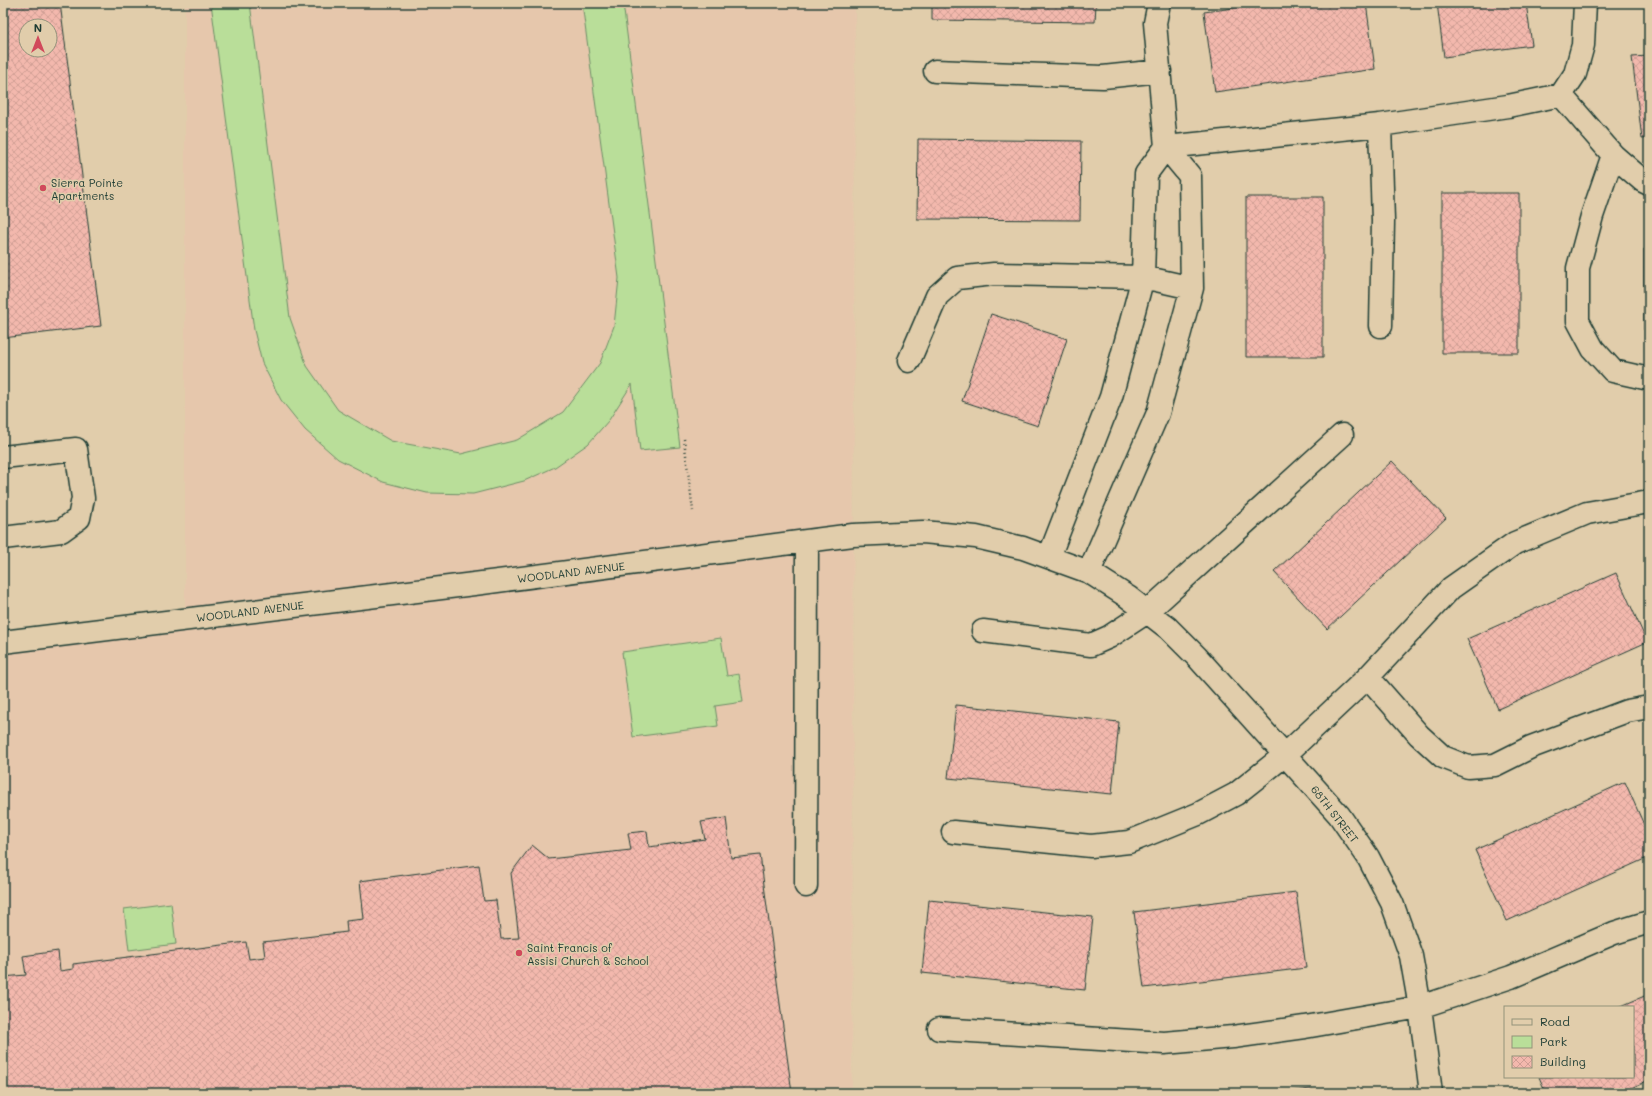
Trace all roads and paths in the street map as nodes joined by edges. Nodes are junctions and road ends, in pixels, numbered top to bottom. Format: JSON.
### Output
{"nodes":[{"id":1,"x":1159,"y":3,"type":"edge"},
{"id":2,"x":1586,"y":3,"type":"edge"},
{"id":3,"x":935,"y":71,"type":"dead end"},
{"id":4,"x":1160,"y":72,"type":"junction"},
{"id":5,"x":1561,"y":95,"type":"junction"},
{"id":6,"x":1380,"y":125,"type":"junction"},
{"id":7,"x":1166,"y":147,"type":"junction"},
{"id":8,"x":1613,"y":155,"type":"junction"},
{"id":9,"x":1649,"y":184,"type":"edge"},
{"id":10,"x":1143,"y":277,"type":"junction"},
{"id":11,"x":1192,"y":288,"type":"junction"},
{"id":12,"x":1381,"y":326,"type":"dead end"},
{"id":13,"x":909,"y":361,"type":"dead end"},
{"id":14,"x":1649,"y":379,"type":"edge"},
{"id":15,"x":1342,"y":436,"type":"dead end"},
{"id":16,"x":684,"y":439,"type":"dead end"},
{"id":17,"x":3,"y":457,"type":"edge"},
{"id":18,"x":1649,"y":502,"type":"edge"},
{"id":19,"x":693,"y":511,"type":"dead end"},
{"id":20,"x":3,"y":538,"type":"edge"},
{"id":21,"x":807,"y":541,"type":"junction"},
{"id":22,"x":1049,"y":557,"type":"junction"},
{"id":23,"x":1089,"y":572,"type":"junction"},
{"id":24,"x":1128,"y":597,"type":"joint"},
{"id":25,"x":1147,"y":612,"type":"junction"},
{"id":26,"x":983,"y":631,"type":"dead end"},
{"id":27,"x":3,"y":642,"type":"edge"},
{"id":28,"x":1368,"y":676,"type":"junction"},
{"id":29,"x":1649,"y":707,"type":"edge"},
{"id":30,"x":1285,"y":755,"type":"junction"},
{"id":31,"x":953,"y":832,"type":"dead end"},
{"id":32,"x":806,"y":886,"type":"dead end"},
{"id":33,"x":1649,"y":922,"type":"edge"},
{"id":34,"x":1420,"y":1007,"type":"junction"},
{"id":35,"x":939,"y":1030,"type":"dead end"},
{"id":36,"x":1430,"y":1093,"type":"edge"}],
"edges":[{"from":1,"to":4,"type":"street"},
{"from":2,"to":5,"type":"street"},
{"from":3,"to":4,"type":"street"},
{"from":4,"to":7,"type":"street"},
{"from":5,"to":6,"type":"street"},
{"from":5,"to":8,"type":"street"},
{"from":6,"to":7,"type":"street"},
{"from":6,"to":12,"type":"street"},
{"from":7,"to":10,"type":"street"},
{"from":7,"to":11,"type":"street"},
{"from":8,"to":9,"type":"street"},
{"from":8,"to":14,"type":"street"},
{"from":10,"to":11,"type":"street"},
{"from":10,"to":13,"type":"street"},
{"from":10,"to":22,"type":"street"},
{"from":11,"to":23,"type":"street"},
{"from":15,"to":25,"type":"street"},
{"from":16,"to":19,"type":"path"},
{"from":17,"to":20,"type":"street"},
{"from":18,"to":28,"type":"street"},
{"from":21,"to":22,"type":"street","name":"WOODLAND AVENUE"},
{"from":21,"to":27,"type":"street","name":"WOODLAND AVENUE"},
{"from":21,"to":32,"type":"street"},
{"from":22,"to":23,"type":"street","name":"WOODLAND AVENUE"},
{"from":23,"to":24,"type":"street","name":"WOODLAND AVENUE"},
{"from":24,"to":25,"type":"street","name":"68TH STREET"},
{"from":25,"to":26,"type":"street"},
{"from":25,"to":30,"type":"street","name":"68TH STREET"},
{"from":28,"to":29,"type":"street"},
{"from":28,"to":30,"type":"street"},
{"from":30,"to":31,"type":"street"},
{"from":30,"to":34,"type":"street","name":"68TH STREET"},
{"from":33,"to":34,"type":"street"},
{"from":34,"to":35,"type":"street"},
{"from":34,"to":36,"type":"street","name":"68TH STREET"}]}
